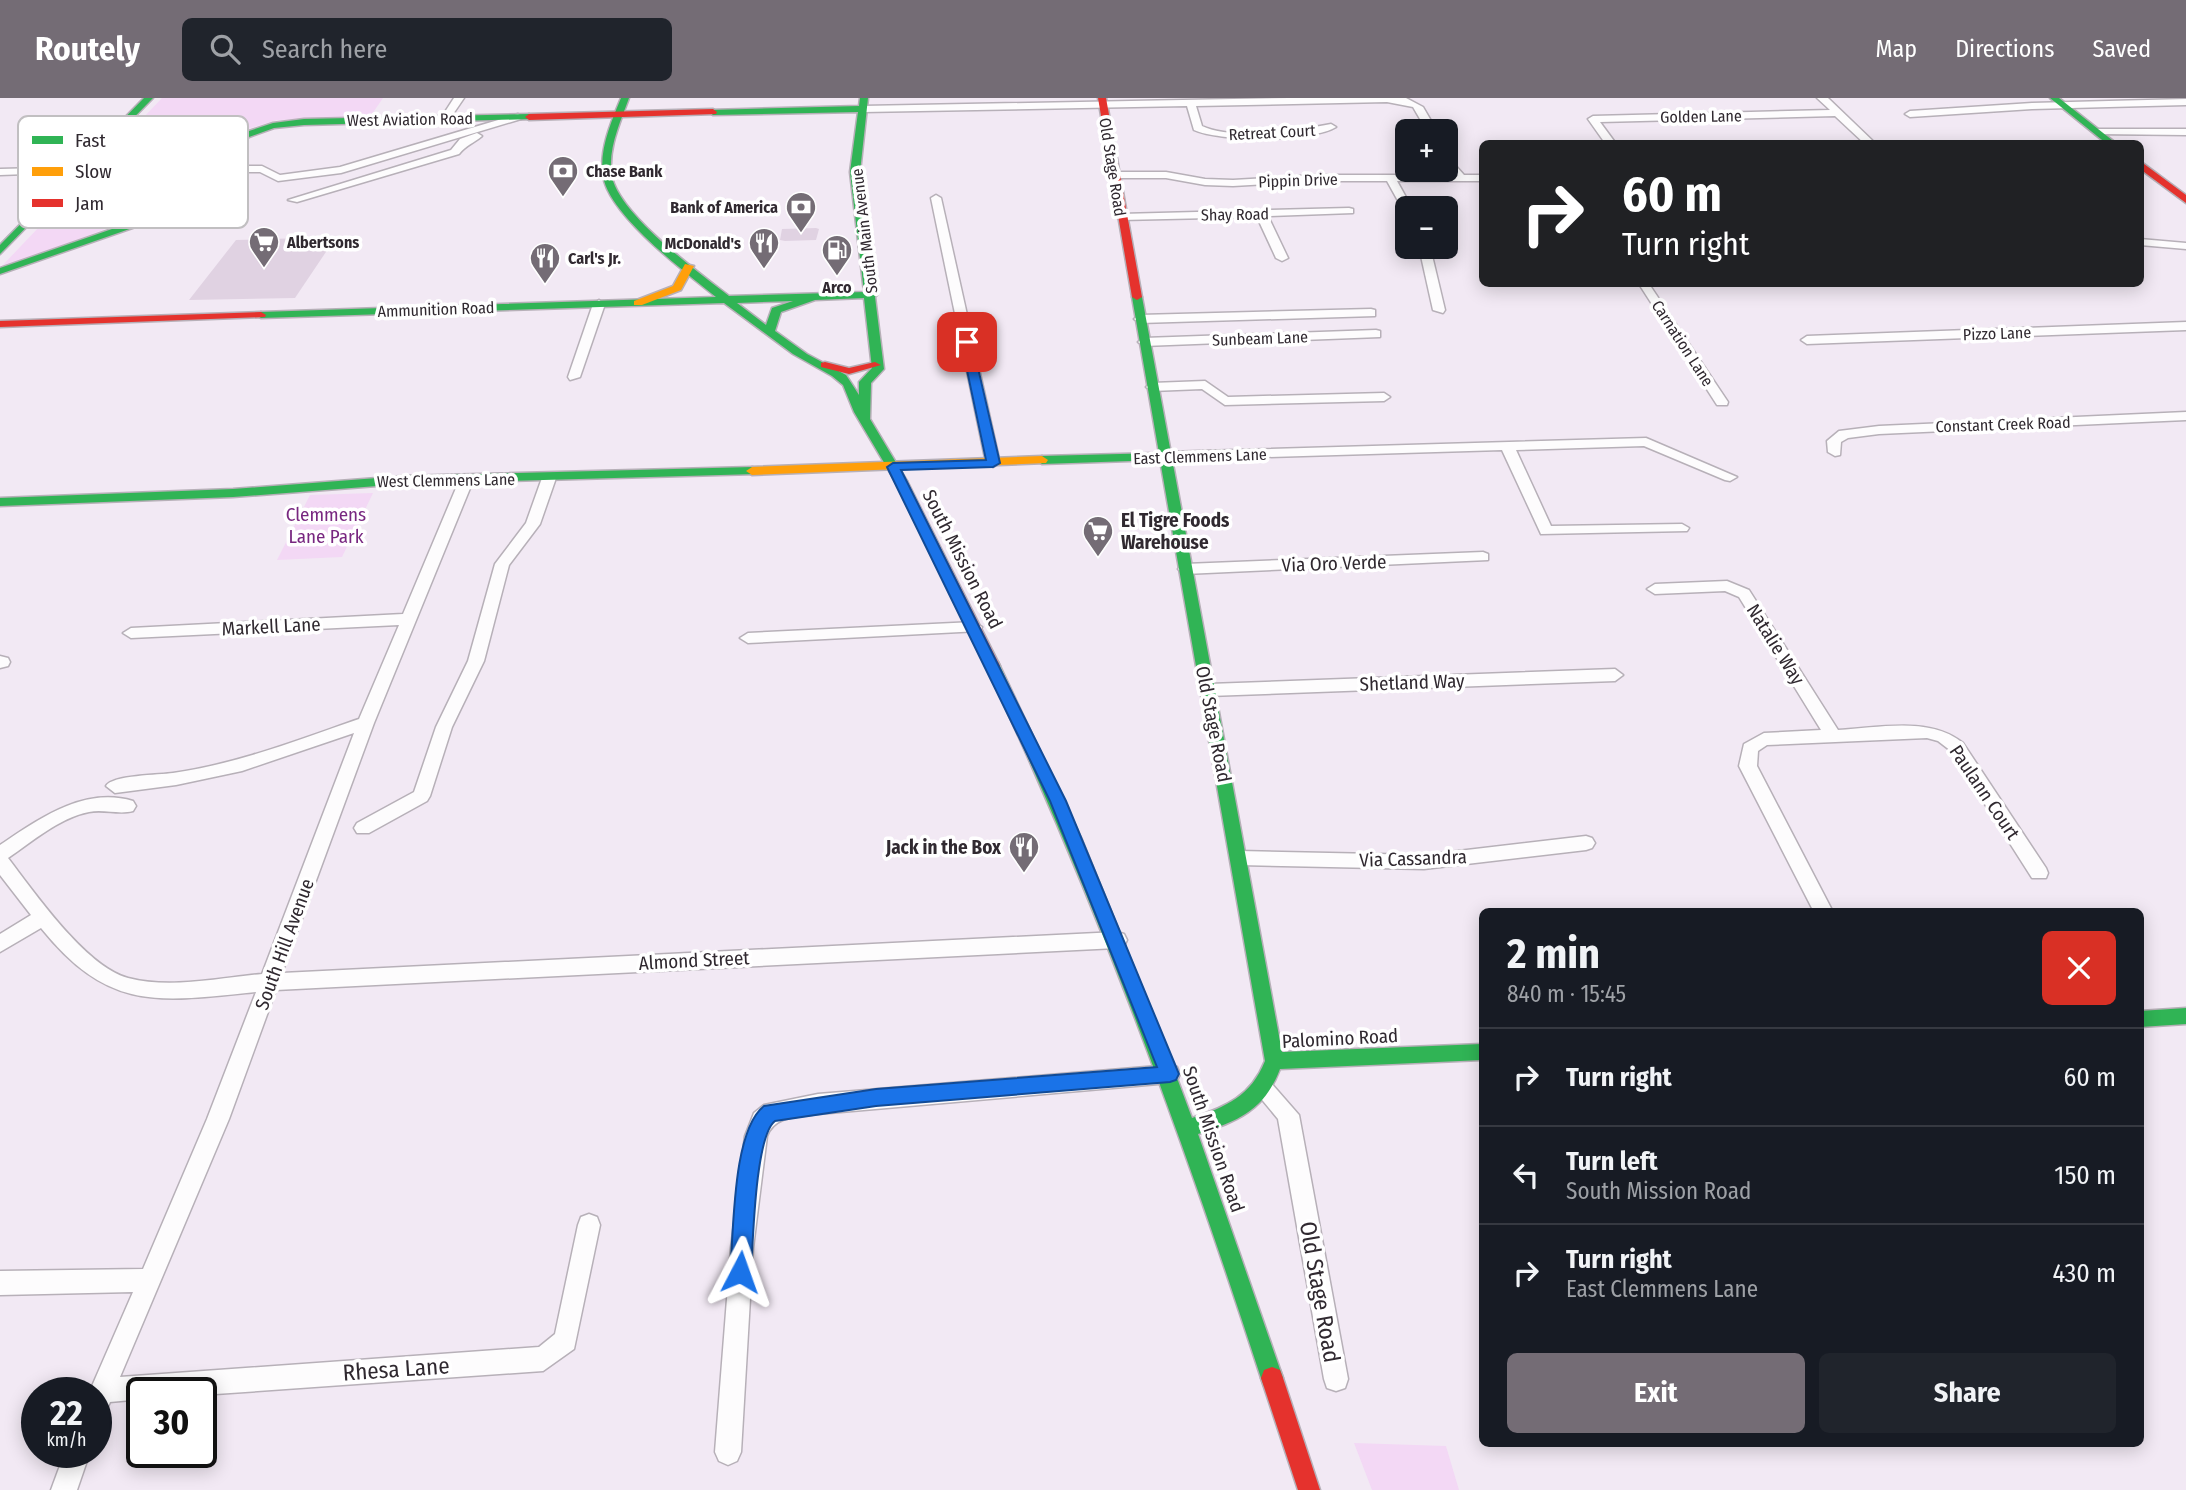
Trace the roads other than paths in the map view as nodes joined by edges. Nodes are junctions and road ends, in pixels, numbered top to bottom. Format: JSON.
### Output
{"nodes":[{"id":1,"x":149,"y":98,"type":"edge"},
{"id":2,"x":459,"y":98,"type":"edge"},
{"id":3,"x":625,"y":98,"type":"edge"},
{"id":4,"x":1822,"y":98,"type":"edge"},
{"id":5,"x":1103,"y":101,"type":"edge"},
{"id":6,"x":2058,"y":101,"type":"edge"},
{"id":7,"x":2186,"y":102,"type":"edge"},
{"id":8,"x":864,"y":104,"type":"edge"},
{"id":9,"x":1191,"y":104,"type":"junction"},
{"id":10,"x":1838,"y":113,"type":"junction"},
{"id":11,"x":1910,"y":114,"type":"dead end"},
{"id":12,"x":132,"y":116,"type":"edge"},
{"id":13,"x":618,"y":116,"type":"junction"},
{"id":14,"x":518,"y":117,"type":"junction"},
{"id":15,"x":537,"y":117,"type":"junction"},
{"id":16,"x":446,"y":118,"type":"junction"},
{"id":17,"x":1426,"y":119,"type":"edge"},
{"id":18,"x":1331,"y":127,"type":"dead end"},
{"id":19,"x":2098,"y":132,"type":"junction"},
{"id":20,"x":2186,"y":132,"type":"edge"},
{"id":21,"x":248,"y":134,"type":"edge"},
{"id":22,"x":1608,"y":140,"type":"edge"},
{"id":23,"x":1867,"y":140,"type":"edge"},
{"id":24,"x":2108,"y":140,"type":"edge"},
{"id":25,"x":2144,"y":167,"type":"edge"},
{"id":26,"x":248,"y":170,"type":"edge"},
{"id":27,"x":0,"y":172,"type":"edge"},
{"id":28,"x":18,"y":172,"type":"edge"},
{"id":29,"x":1458,"y":174,"type":"edge"},
{"id":30,"x":1114,"y":175,"type":"junction"},
{"id":31,"x":1391,"y":178,"type":"junction"},
{"id":32,"x":1461,"y":178,"type":"junction"},
{"id":33,"x":1479,"y":178,"type":"edge"},
{"id":34,"x":1401,"y":196,"type":"edge"},
{"id":35,"x":936,"y":198,"type":"dead end"},
{"id":36,"x":293,"y":200,"type":"dead end"},
{"id":37,"x":2186,"y":200,"type":"edge"},
{"id":38,"x":1349,"y":211,"type":"dead end"},
{"id":39,"x":1261,"y":213,"type":"junction"},
{"id":40,"x":1121,"y":217,"type":"junction"},
{"id":41,"x":22,"y":228,"type":"edge"},
{"id":42,"x":124,"y":228,"type":"edge"},
{"id":43,"x":2144,"y":242,"type":"edge"},
{"id":44,"x":2186,"y":246,"type":"edge"},
{"id":45,"x":0,"y":251,"type":"edge"},
{"id":46,"x":1282,"y":258,"type":"dead end"},
{"id":47,"x":1427,"y":259,"type":"edge"},
{"id":48,"x":689,"y":266,"type":"junction"},
{"id":49,"x":0,"y":271,"type":"edge"},
{"id":50,"x":1646,"y":287,"type":"edge"},
{"id":51,"x":872,"y":295,"type":"junction"},
{"id":52,"x":814,"y":297,"type":"junction"},
{"id":53,"x":732,"y":300,"type":"junction"},
{"id":54,"x":638,"y":303,"type":"junction"},
{"id":55,"x":599,"y":304,"type":"junction"},
{"id":56,"x":1439,"y":310,"type":"dead end"},
{"id":57,"x":1371,"y":313,"type":"dead end"},
{"id":58,"x":1140,"y":319,"type":"junction"},
{"id":59,"x":0,"y":324,"type":"edge"},
{"id":60,"x":2186,"y":326,"type":"edge"},
{"id":61,"x":769,"y":331,"type":"junction"},
{"id":62,"x":1376,"y":334,"type":"dead end"},
{"id":63,"x":1807,"y":340,"type":"dead end"},
{"id":64,"x":1144,"y":342,"type":"junction"},
{"id":65,"x":803,"y":356,"type":"junction"},
{"id":66,"x":825,"y":365,"type":"junction"},
{"id":67,"x":875,"y":365,"type":"junction"},
{"id":68,"x":574,"y":377,"type":"dead end"},
{"id":69,"x":1152,"y":387,"type":"junction"},
{"id":70,"x":1384,"y":397,"type":"dead end"},
{"id":71,"x":851,"y":398,"type":"junction"},
{"id":72,"x":1722,"y":402,"type":"dead end"},
{"id":73,"x":2186,"y":416,"type":"edge"},
{"id":74,"x":865,"y":417,"type":"junction"},
{"id":75,"x":1507,"y":446,"type":"junction"},
{"id":76,"x":1835,"y":452,"type":"dead end"},
{"id":77,"x":1165,"y":456,"type":"junction"},
{"id":78,"x":993,"y":463,"type":"junction"},
{"id":79,"x":893,"y":467,"type":"junction"},
{"id":80,"x":1730,"y":477,"type":"dead end"},
{"id":81,"x":549,"y":478,"type":"junction"},
{"id":82,"x":466,"y":481,"type":"junction"},
{"id":83,"x":0,"y":502,"type":"edge"},
{"id":84,"x":1682,"y":528,"type":"dead end"},
{"id":85,"x":1483,"y":556,"type":"dead end"},
{"id":86,"x":1185,"y":569,"type":"junction"},
{"id":87,"x":1655,"y":589,"type":"dead end"},
{"id":88,"x":411,"y":619,"type":"junction"},
{"id":89,"x":974,"y":627,"type":"junction"},
{"id":90,"x":131,"y":633,"type":"dead end"},
{"id":91,"x":748,"y":638,"type":"dead end"},
{"id":92,"x":1615,"y":675,"type":"dead end"},
{"id":93,"x":1209,"y":690,"type":"junction"},
{"id":94,"x":366,"y":723,"type":"junction"},
{"id":95,"x":1833,"y":736,"type":"junction"},
{"id":96,"x":115,"y":786,"type":"dead end"},
{"id":97,"x":127,"y":806,"type":"dead end"},
{"id":98,"x":363,"y":828,"type":"dead end"},
{"id":99,"x":1586,"y":844,"type":"dead end"},
{"id":100,"x":0,"y":855,"type":"edge"},
{"id":101,"x":1240,"y":859,"type":"junction"},
{"id":102,"x":0,"y":862,"type":"edge"},
{"id":103,"x":2039,"y":873,"type":"dead end"},
{"id":104,"x":1822,"y":908,"type":"edge"},
{"id":105,"x":45,"y":916,"type":"junction"},
{"id":106,"x":1117,"y":940,"type":"junction"},
{"id":107,"x":0,"y":944,"type":"edge"},
{"id":108,"x":271,"y":982,"type":"junction"},
{"id":109,"x":2186,"y":1016,"type":"edge"},
{"id":110,"x":2144,"y":1019,"type":"edge"},
{"id":111,"x":1479,"y":1052,"type":"edge"},
{"id":112,"x":1275,"y":1061,"type":"junction"},
{"id":113,"x":1170,"y":1074,"type":"junction"},
{"id":114,"x":1264,"y":1090,"type":"junction"},
{"id":115,"x":1188,"y":1128,"type":"junction"},
{"id":116,"x":589,"y":1224,"type":"dead end"},
{"id":117,"x":148,"y":1280,"type":"junction"},
{"id":118,"x":0,"y":1283,"type":"edge"},
{"id":119,"x":108,"y":1377,"type":"edge"},
{"id":120,"x":1336,"y":1379,"type":"dead end"},
{"id":121,"x":112,"y":1397,"type":"edge"},
{"id":122,"x":728,"y":1452,"type":"dead end"},
{"id":123,"x":73,"y":1468,"type":"edge"},
{"id":124,"x":64,"y":1490,"type":"edge"},
{"id":125,"x":1309,"y":1490,"type":"edge"}],
"edges":[{"from":1,"to":12,"type":"street"},
{"from":2,"to":16,"type":"street"},
{"from":3,"to":13,"type":"street","name":"South Mission Road"},
{"from":4,"to":10,"type":"street"},
{"from":5,"to":8,"type":"street"},
{"from":5,"to":9,"type":"street"},
{"from":5,"to":30,"type":"street","name":"Old Stage Road"},
{"from":6,"to":7,"type":"street"},
{"from":6,"to":11,"type":"street"},
{"from":6,"to":19,"type":"street"},
{"from":8,"to":13,"type":"street","name":"West Aviation Road"},
{"from":8,"to":51,"type":"street","name":"South Main Avenue"},
{"from":9,"to":17,"type":"street"},
{"from":9,"to":18,"type":"street","name":"Retreat Court"},
{"from":10,"to":22,"type":"street","name":"Golden Lane"},
{"from":10,"to":23,"type":"street"},
{"from":13,"to":15,"type":"street","name":"West Aviation Road"},
{"from":13,"to":48,"type":"street","name":"South Mission Road"},
{"from":14,"to":15,"type":"street","name":"West Aviation Road"},
{"from":14,"to":16,"type":"street","name":"West Aviation Road"},
{"from":14,"to":26,"type":"street"},
{"from":15,"to":36,"type":"street"},
{"from":16,"to":21,"type":"street","name":"West Aviation Road"},
{"from":19,"to":20,"type":"street"},
{"from":19,"to":24,"type":"street"},
{"from":25,"to":37,"type":"street"},
{"from":27,"to":28,"type":"street"},
{"from":29,"to":32,"type":"street"},
{"from":30,"to":31,"type":"street","name":"Pippin Drive"},
{"from":30,"to":40,"type":"street","name":"Old Stage Road"},
{"from":31,"to":32,"type":"street","name":"Pippin Drive"},
{"from":31,"to":34,"type":"street"},
{"from":32,"to":33,"type":"street","name":"Pippin Drive"},
{"from":35,"to":78,"type":"street"},
{"from":38,"to":39,"type":"street","name":"Shay Road"},
{"from":39,"to":40,"type":"street","name":"Shay Road"},
{"from":39,"to":46,"type":"street"},
{"from":40,"to":58,"type":"street","name":"Old Stage Road"},
{"from":41,"to":45,"type":"street"},
{"from":42,"to":49,"type":"street","name":"West Aviation Road"},
{"from":43,"to":44,"type":"street"},
{"from":47,"to":56,"type":"street"},
{"from":48,"to":53,"type":"street","name":"South Mission Road"},
{"from":48,"to":54,"type":"street"},
{"from":50,"to":72,"type":"street","name":"Carnation Lane"},
{"from":51,"to":52,"type":"street","name":"Ammunition Road"},
{"from":51,"to":67,"type":"street","name":"South Main Avenue"},
{"from":52,"to":53,"type":"street","name":"Ammunition Road"},
{"from":52,"to":61,"type":"street"},
{"from":53,"to":54,"type":"street","name":"Ammunition Road"},
{"from":53,"to":61,"type":"street","name":"South Mission Road"},
{"from":54,"to":55,"type":"street","name":"Ammunition Road"},
{"from":55,"to":59,"type":"street","name":"Ammunition Road"},
{"from":55,"to":68,"type":"street"},
{"from":57,"to":58,"type":"street"},
{"from":58,"to":64,"type":"street","name":"Old Stage Road"},
{"from":60,"to":63,"type":"street","name":"Pizzo Lane"},
{"from":61,"to":65,"type":"street","name":"South Mission Road"},
{"from":62,"to":64,"type":"street","name":"Sunbeam Lane"},
{"from":64,"to":69,"type":"street","name":"Old Stage Road"},
{"from":65,"to":66,"type":"street","name":"South Mission Road"},
{"from":65,"to":71,"type":"street","name":"South Mission Road"},
{"from":66,"to":67,"type":"street"},
{"from":66,"to":71,"type":"street","name":"South Mission Road"},
{"from":67,"to":74,"type":"street","name":"South Main Avenue"},
{"from":69,"to":70,"type":"street"},
{"from":69,"to":77,"type":"street","name":"Old Stage Road"},
{"from":71,"to":74,"type":"street","name":"South Mission Road"},
{"from":73,"to":76,"type":"street","name":"Constant Creek Road"},
{"from":74,"to":79,"type":"street","name":"South Mission Road"},
{"from":75,"to":77,"type":"street","name":"East Clemmens Lane"},
{"from":75,"to":80,"type":"street"},
{"from":75,"to":84,"type":"street"},
{"from":77,"to":78,"type":"street","name":"East Clemmens Lane"},
{"from":77,"to":86,"type":"street","name":"Old Stage Road"},
{"from":78,"to":79,"type":"street","name":"East Clemmens Lane"},
{"from":79,"to":81,"type":"street","name":"West Clemmens Lane"},
{"from":79,"to":89,"type":"street","name":"South Mission Road"},
{"from":81,"to":82,"type":"street","name":"West Clemmens Lane"},
{"from":81,"to":98,"type":"street"},
{"from":82,"to":83,"type":"street","name":"West Clemmens Lane"},
{"from":82,"to":88,"type":"street","name":"South Hill Avenue"},
{"from":85,"to":86,"type":"street","name":"Via Oro Verde"},
{"from":86,"to":93,"type":"street","name":"Old Stage Road"},
{"from":87,"to":95,"type":"street","name":"Natalie Way"},
{"from":88,"to":90,"type":"street","name":"Markell Lane"},
{"from":88,"to":94,"type":"street","name":"South Hill Avenue"},
{"from":89,"to":91,"type":"street"},
{"from":89,"to":106,"type":"street","name":"South Mission Road"},
{"from":92,"to":93,"type":"street","name":"Shetland Way"},
{"from":93,"to":101,"type":"street","name":"Old Stage Road"},
{"from":94,"to":96,"type":"street"},
{"from":94,"to":108,"type":"street","name":"South Hill Avenue"},
{"from":95,"to":103,"type":"street","name":"Paulann Court"},
{"from":95,"to":104,"type":"street"},
{"from":97,"to":100,"type":"street"},
{"from":99,"to":101,"type":"street","name":"Via Cassandra"},
{"from":101,"to":112,"type":"street","name":"Old Stage Road"},
{"from":102,"to":105,"type":"street","name":"Almond Street"},
{"from":105,"to":107,"type":"street"},
{"from":105,"to":108,"type":"street","name":"Almond Street"},
{"from":106,"to":108,"type":"street","name":"Almond Street"},
{"from":106,"to":113,"type":"street","name":"South Mission Road"},
{"from":108,"to":117,"type":"street","name":"South Hill Avenue"},
{"from":109,"to":110,"type":"street"},
{"from":111,"to":112,"type":"street","name":"Palomino Road"},
{"from":112,"to":114,"type":"street","name":"Palomino Road"},
{"from":113,"to":115,"type":"street","name":"South Mission Road"},
{"from":113,"to":122,"type":"street"},
{"from":114,"to":115,"type":"street"},
{"from":114,"to":120,"type":"street","name":"Old Stage Road"},
{"from":115,"to":125,"type":"street","name":"South Mission Road"},
{"from":116,"to":121,"type":"street","name":"Rhesa Lane"},
{"from":117,"to":118,"type":"street"},
{"from":117,"to":119,"type":"street","name":"South Hill Avenue"},
{"from":123,"to":124,"type":"street"}]}
